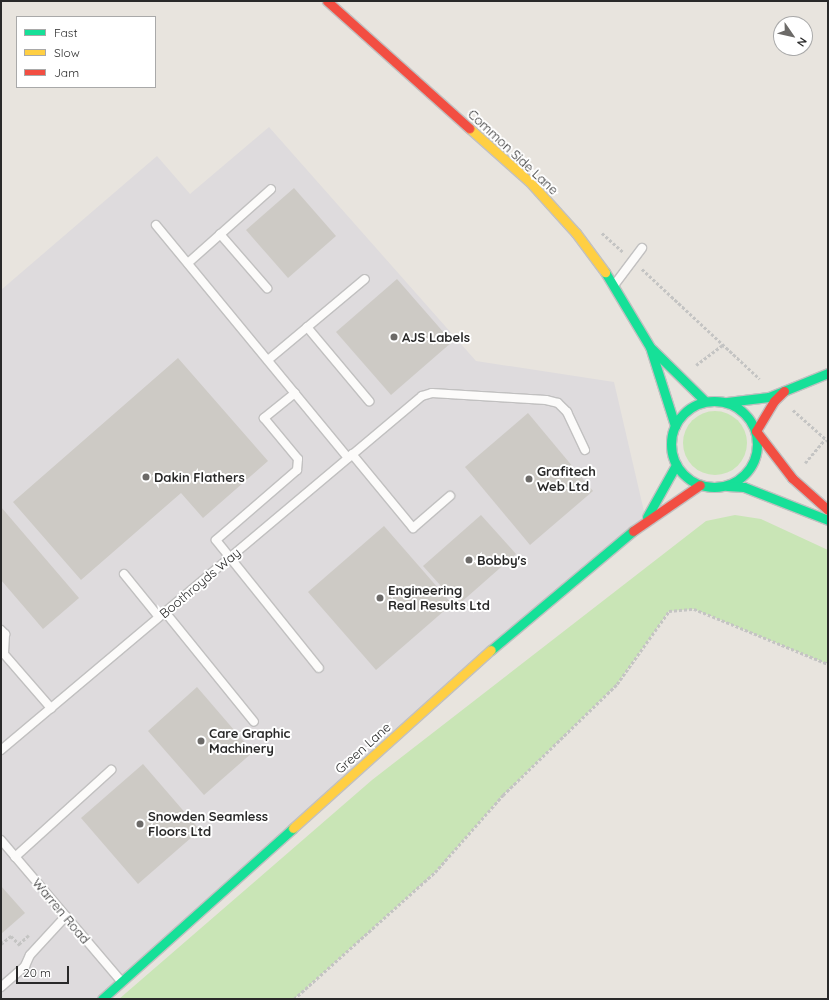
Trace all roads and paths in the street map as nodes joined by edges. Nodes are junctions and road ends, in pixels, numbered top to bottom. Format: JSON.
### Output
{"nodes":[{"id":1,"x":328,"y":1,"type":"edge"},
{"id":2,"x":271,"y":189,"type":"dead end"},
{"id":3,"x":156,"y":225,"type":"dead end"},
{"id":4,"x":599,"y":230,"type":"dead end"},
{"id":5,"x":220,"y":234,"type":"junction"},
{"id":6,"x":642,"y":248,"type":"dead end"},
{"id":7,"x":632,"y":260,"type":"junction"},
{"id":8,"x":188,"y":263,"type":"junction"},
{"id":9,"x":365,"y":279,"type":"dead end"},
{"id":10,"x":615,"y":285,"type":"junction"},
{"id":11,"x":267,"y":288,"type":"dead end"},
{"id":12,"x":307,"y":327,"type":"junction"},
{"id":13,"x":723,"y":345,"type":"junction"},
{"id":14,"x":650,"y":347,"type":"junction"},
{"id":15,"x":268,"y":360,"type":"junction"},
{"id":16,"x":828,"y":372,"type":"edge"},
{"id":17,"x":680,"y":377,"type":"junction"},
{"id":18,"x":295,"y":393,"type":"junction"},
{"id":19,"x":779,"y":394,"type":"junction"},
{"id":20,"x":369,"y":400,"type":"dead end"},
{"id":21,"x":705,"y":401,"type":"junction"},
{"id":22,"x":727,"y":402,"type":"junction"},
{"id":23,"x":675,"y":426,"type":"junction"},
{"id":24,"x":756,"y":431,"type":"junction"},
{"id":25,"x":825,"y":439,"type":"junction"},
{"id":26,"x":828,"y":441,"type":"edge"},
{"id":27,"x":585,"y":450,"type":"dead end"},
{"id":28,"x":350,"y":456,"type":"junction"},
{"id":29,"x":676,"y":465,"type":"junction"},
{"id":30,"x":792,"y":478,"type":"junction"},
{"id":31,"x":700,"y":485,"type":"junction"},
{"id":32,"x":726,"y":486,"type":"junction"},
{"id":33,"x":450,"y":496,"type":"dead end"},
{"id":34,"x":828,"y":510,"type":"edge"},
{"id":35,"x":646,"y":520,"type":"junction"},
{"id":36,"x":828,"y":520,"type":"edge"},
{"id":37,"x":230,"y":558,"type":"junction"},
{"id":38,"x":124,"y":574,"type":"dead end"},
{"id":39,"x":162,"y":615,"type":"junction"},
{"id":40,"x":1,"y":630,"type":"edge"},
{"id":41,"x":828,"y":664,"type":"edge"},
{"id":42,"x":319,"y":668,"type":"dead end"},
{"id":43,"x":51,"y":708,"type":"junction"},
{"id":44,"x":254,"y":722,"type":"dead end"},
{"id":45,"x":1,"y":750,"type":"edge"},
{"id":46,"x":111,"y":770,"type":"dead end"},
{"id":47,"x":1,"y":840,"type":"edge"},
{"id":48,"x":15,"y":856,"type":"junction"},
{"id":49,"x":66,"y":916,"type":"junction"},
{"id":50,"x":121,"y":981,"type":"junction"},
{"id":51,"x":1,"y":986,"type":"edge"},
{"id":52,"x":102,"y":999,"type":"edge"},
{"id":53,"x":294,"y":999,"type":"edge"}],
"edges":[{"from":1,"to":10,"type":"main road","name":"Common Side Lane"},
{"from":2,"to":5,"type":"lane"},
{"from":3,"to":8,"type":"lane"},
{"from":4,"to":7,"type":"path"},
{"from":5,"to":8,"type":"lane"},
{"from":5,"to":11,"type":"lane"},
{"from":6,"to":7,"type":"lane"},
{"from":7,"to":10,"type":"lane"},
{"from":7,"to":13,"type":"path"},
{"from":8,"to":15,"type":"lane"},
{"from":9,"to":12,"type":"lane"},
{"from":10,"to":14,"type":"main road","name":"Common Side Lane"},
{"from":12,"to":15,"type":"lane"},
{"from":12,"to":20,"type":"lane"},
{"from":13,"to":17,"type":"path"},
{"from":13,"to":19,"type":"path"},
{"from":14,"to":17,"type":"main road","name":"Common Side Lane"},
{"from":14,"to":23,"type":"main road","name":"Common Side Lane"},
{"from":15,"to":18,"type":"lane"},
{"from":16,"to":19,"type":"main road"},
{"from":17,"to":21,"type":"main road","name":"Common Side Lane"},
{"from":18,"to":28,"type":"lane"},
{"from":18,"to":37,"type":"lane"},
{"from":19,"to":22,"type":"main road"},
{"from":19,"to":24,"type":"main road"},
{"from":19,"to":25,"type":"path"},
{"from":21,"to":22,"type":"main road"},
{"from":21,"to":23,"type":"main road"},
{"from":22,"to":24,"type":"main road"},
{"from":23,"to":29,"type":"main road"},
{"from":24,"to":30,"type":"main road"},
{"from":24,"to":32,"type":"main road"},
{"from":25,"to":26,"type":"path"},
{"from":25,"to":30,"type":"path"},
{"from":27,"to":28,"type":"lane","name":"Boothroyds Way"},
{"from":28,"to":33,"type":"lane"},
{"from":28,"to":37,"type":"lane","name":"Boothroyds Way"},
{"from":29,"to":31,"type":"main road"},
{"from":29,"to":35,"type":"main road","name":"Green Lane"},
{"from":30,"to":34,"type":"main road"},
{"from":31,"to":32,"type":"main road"},
{"from":31,"to":35,"type":"main road","name":"Green Lane"},
{"from":32,"to":36,"type":"main road"},
{"from":35,"to":50,"type":"main road","name":"Green Lane"},
{"from":37,"to":39,"type":"lane","name":"Boothroyds Way"},
{"from":37,"to":42,"type":"lane"},
{"from":38,"to":39,"type":"lane"},
{"from":39,"to":43,"type":"lane","name":"Boothroyds Way"},
{"from":39,"to":44,"type":"lane"},
{"from":40,"to":43,"type":"lane"},
{"from":41,"to":53,"type":"path"},
{"from":43,"to":45,"type":"lane","name":"Boothroyds Way"},
{"from":46,"to":48,"type":"lane"},
{"from":47,"to":48,"type":"lane","name":"Warren Road"},
{"from":48,"to":49,"type":"lane","name":"Warren Road"},
{"from":49,"to":50,"type":"lane","name":"Warren Road"},
{"from":49,"to":51,"type":"lane"},
{"from":50,"to":52,"type":"main road","name":"Green Lane"}]}
